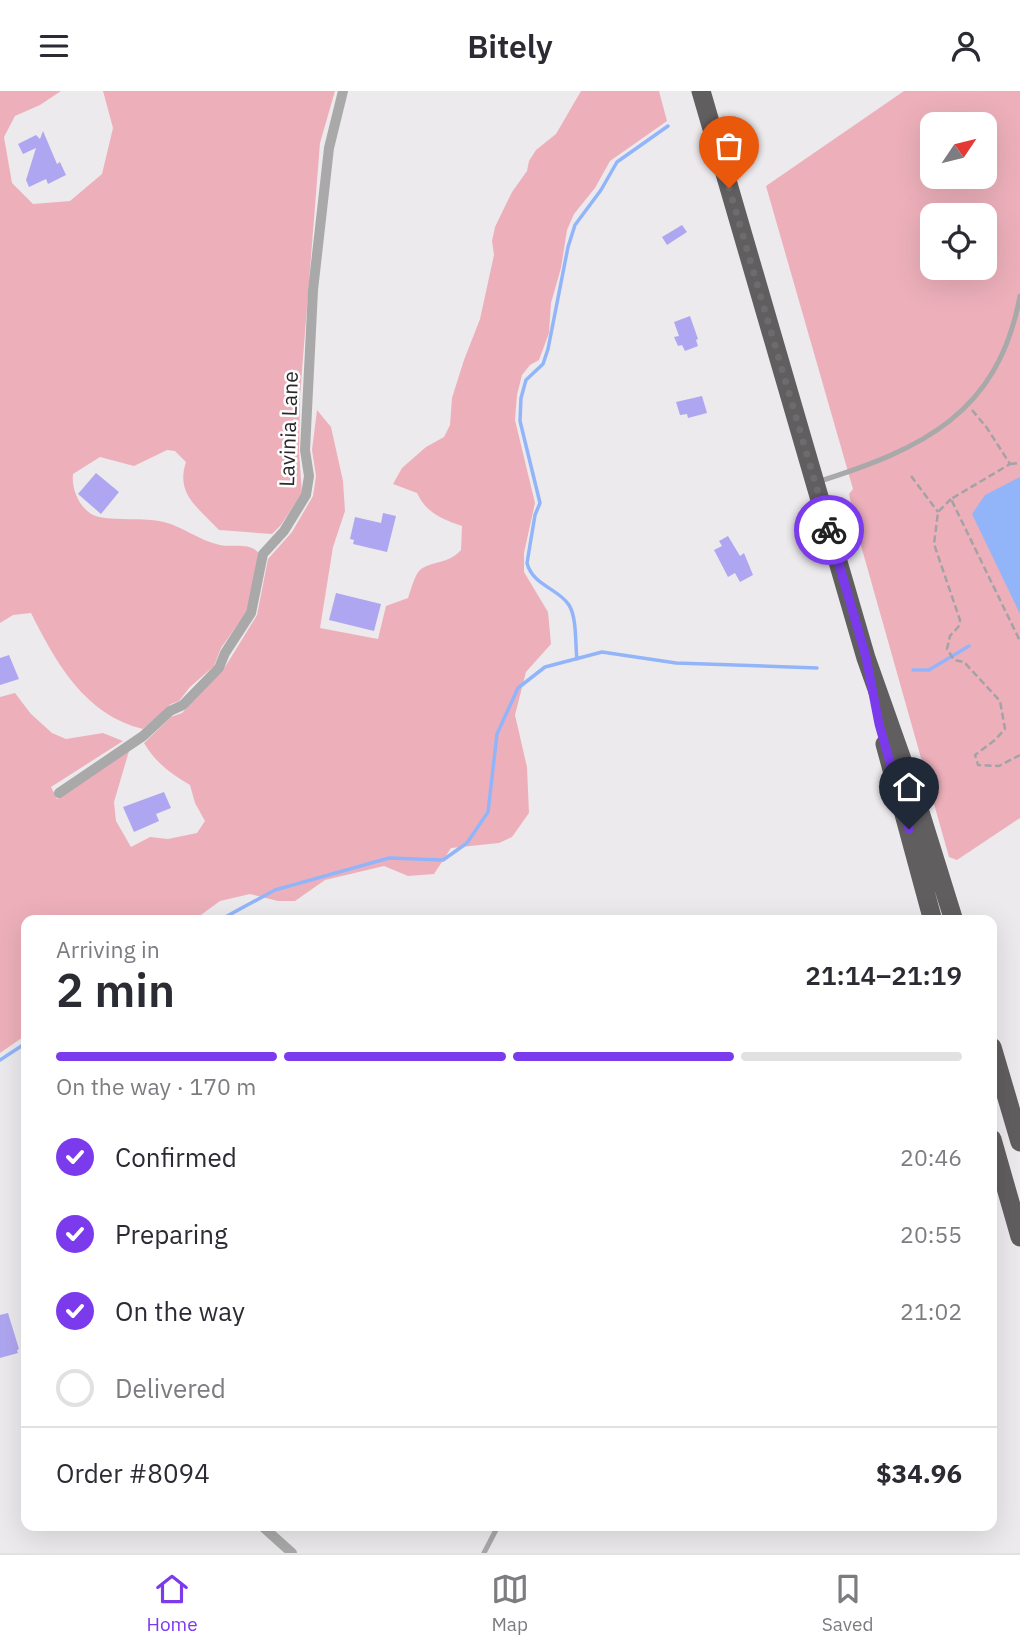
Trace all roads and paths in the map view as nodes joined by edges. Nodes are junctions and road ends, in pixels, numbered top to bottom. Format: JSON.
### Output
{"nodes":[{"id":1,"x":343,"y":91,"type":"edge"},
{"id":2,"x":701,"y":91,"type":"edge"},
{"id":3,"x":1020,"y":296,"type":"edge"},
{"id":4,"x":968,"y":405,"type":"junction"},
{"id":5,"x":1020,"y":463,"type":"edge"},
{"id":6,"x":1010,"y":464,"type":"junction"},
{"id":7,"x":911,"y":475,"type":"dead end"},
{"id":8,"x":816,"y":483,"type":"junction"},
{"id":9,"x":951,"y":499,"type":"junction"},
{"id":10,"x":938,"y":512,"type":"junction"},
{"id":11,"x":1020,"y":641,"type":"edge"},
{"id":12,"x":866,"y":657,"type":"junction"},
{"id":13,"x":1020,"y":755,"type":"edge"},
{"id":14,"x":59,"y":793,"type":"dead end"},
{"id":15,"x":931,"y":915,"type":"edge"},
{"id":16,"x":952,"y":915,"type":"edge"},
{"id":17,"x":997,"y":1064,"type":"edge"},
{"id":18,"x":1020,"y":1142,"type":"edge"},
{"id":19,"x":997,"y":1156,"type":"edge"},
{"id":20,"x":1020,"y":1237,"type":"edge"},
{"id":21,"x":268,"y":1531,"type":"edge"},
{"id":22,"x":495,"y":1531,"type":"edge"},
{"id":23,"x":292,"y":1553,"type":"edge"},
{"id":24,"x":484,"y":1553,"type":"edge"}],
"edges":[{"from":1,"to":14,"type":"street","name":"Lavinia Lane"},
{"from":2,"to":8,"type":"highway"},
{"from":3,"to":4,"type":"lane"},
{"from":4,"to":6,"type":"path"},
{"from":4,"to":8,"type":"lane"},
{"from":5,"to":6,"type":"path"},
{"from":6,"to":9,"type":"path"},
{"from":7,"to":10,"type":"path"},
{"from":8,"to":12,"type":"highway"},
{"from":9,"to":10,"type":"path"},
{"from":9,"to":11,"type":"path"},
{"from":10,"to":13,"type":"path"},
{"from":12,"to":15,"type":"highway"},
{"from":12,"to":16,"type":"highway"},
{"from":17,"to":18,"type":"highway"},
{"from":19,"to":20,"type":"highway"},
{"from":21,"to":23,"type":"street"},
{"from":22,"to":24,"type":"lane"}]}
